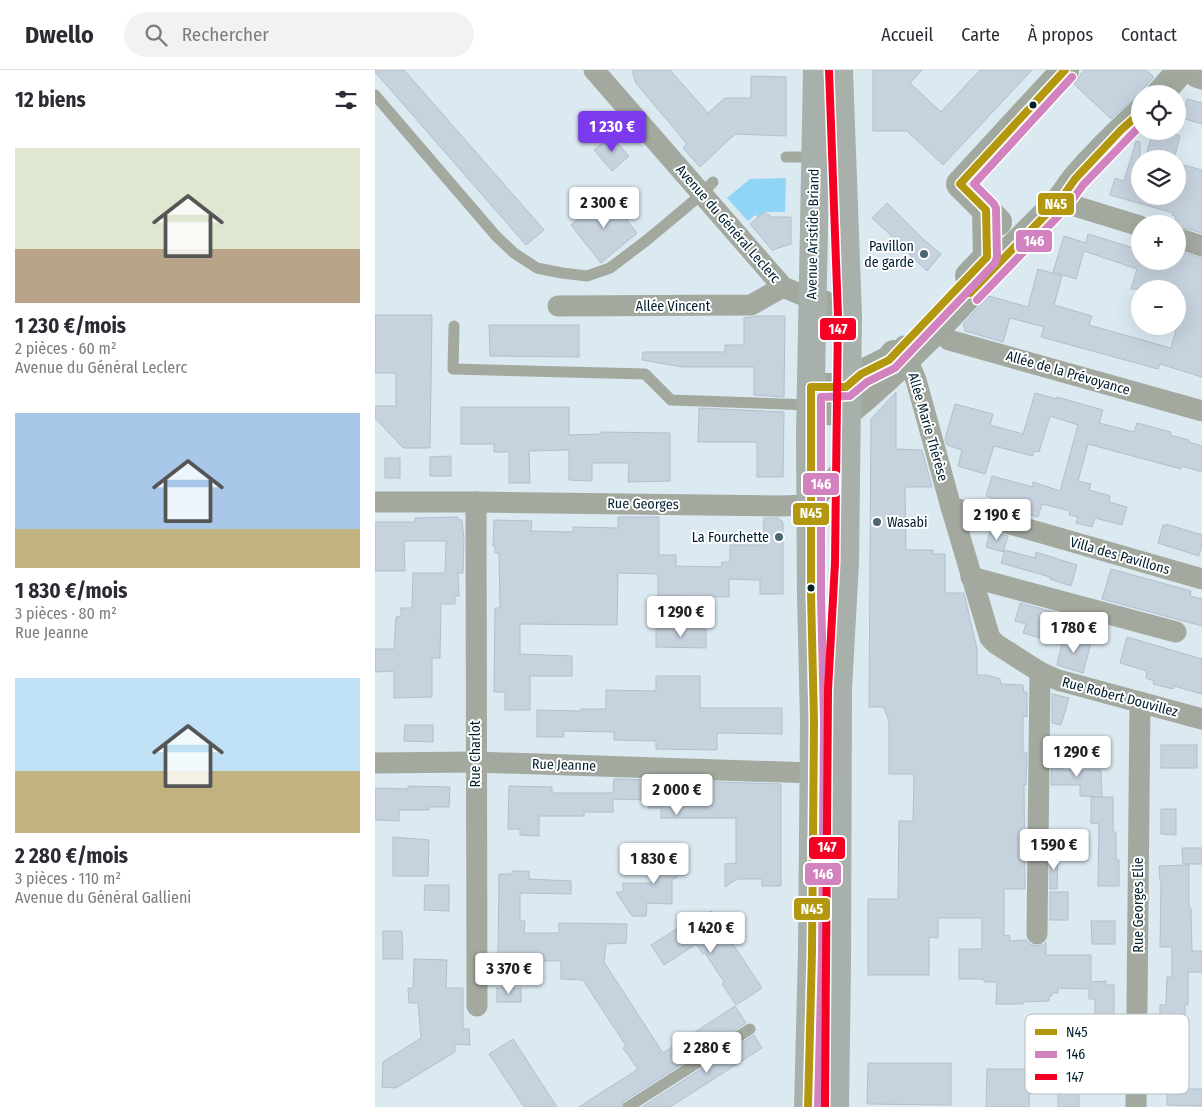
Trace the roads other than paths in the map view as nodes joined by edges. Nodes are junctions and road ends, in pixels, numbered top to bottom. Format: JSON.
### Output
{"nodes":[{"id":1,"x":817,"y":70,"type":"edge"},
{"id":2,"x":839,"y":70,"type":"edge"},
{"id":3,"x":1065,"y":70,"type":"edge"},
{"id":4,"x":1181,"y":70,"type":"edge"},
{"id":5,"x":1189,"y":70,"type":"edge"},
{"id":6,"x":597,"y":72,"type":"edge"},
{"id":7,"x":1202,"y":79,"type":"edge"},
{"id":8,"x":1168,"y":85,"type":"edge"},
{"id":9,"x":375,"y":95,"type":"edge"},
{"id":10,"x":1131,"y":122,"type":"edge"},
{"id":11,"x":786,"y":157,"type":"dead end"},
{"id":12,"x":814,"y":157,"type":"junction"},
{"id":13,"x":707,"y":188,"type":"junction"},
{"id":14,"x":1061,"y":199,"type":"junction"},
{"id":15,"x":986,"y":210,"type":"junction"},
{"id":16,"x":1131,"y":223,"type":"edge"},
{"id":17,"x":1186,"y":241,"type":"edge"},
{"id":18,"x":1018,"y":242,"type":"junction"},
{"id":19,"x":1202,"y":246,"type":"edge"},
{"id":20,"x":783,"y":287,"type":"junction"},
{"id":21,"x":812,"y":299,"type":"junction"},
{"id":22,"x":558,"y":306,"type":"dead end"},
{"id":23,"x":847,"y":316,"type":"junction"},
{"id":24,"x":454,"y":326,"type":"dead end"},
{"id":25,"x":937,"y":329,"type":"junction"},
{"id":26,"x":905,"y":352,"type":"junction"},
{"id":27,"x":811,"y":396,"type":"junction"},
{"id":28,"x":847,"y":399,"type":"junction"},
{"id":29,"x":1202,"y":411,"type":"edge"},
{"id":30,"x":845,"y":466,"type":"junction"},
{"id":31,"x":375,"y":502,"type":"edge"},
{"id":32,"x":476,"y":502,"type":"junction"},
{"id":33,"x":810,"y":505,"type":"junction"},
{"id":34,"x":951,"y":507,"type":"junction"},
{"id":35,"x":971,"y":576,"type":"junction"},
{"id":36,"x":1202,"y":579,"type":"edge"},
{"id":37,"x":1176,"y":632,"type":"dead end"},
{"id":38,"x":1040,"y":672,"type":"junction"},
{"id":39,"x":1140,"y":702,"type":"junction"},
{"id":40,"x":1202,"y":719,"type":"edge"},
{"id":41,"x":475,"y":762,"type":"junction"},
{"id":42,"x":375,"y":763,"type":"edge"},
{"id":43,"x":813,"y":773,"type":"junction"},
{"id":44,"x":1037,"y":934,"type":"dead end"},
{"id":45,"x":477,"y":1006,"type":"dead end"},
{"id":46,"x":1137,"y":1014,"type":"edge"},
{"id":47,"x":750,"y":1029,"type":"dead end"},
{"id":48,"x":1136,"y":1094,"type":"edge"},
{"id":49,"x":628,"y":1107,"type":"edge"},
{"id":50,"x":808,"y":1107,"type":"edge"},
{"id":51,"x":835,"y":1107,"type":"edge"},
{"id":52,"x":1136,"y":1107,"type":"edge"}],
"edges":[{"from":1,"to":12,"type":"main road","name":"Avenue Aristide Briand"},
{"from":2,"to":23,"type":"main road","name":"Avenue Aristide Briand"},
{"from":3,"to":15,"type":"main road"},
{"from":4,"to":8,"type":"main road"},
{"from":5,"to":7,"type":"street"},
{"from":6,"to":13,"type":"street","name":"Avenue du Général Leclerc"},
{"from":9,"to":13,"type":"lane"},
{"from":10,"to":14,"type":"main road"},
{"from":11,"to":12,"type":"lane"},
{"from":12,"to":21,"type":"main road","name":"Avenue Aristide Briand"},
{"from":13,"to":20,"type":"street","name":"Avenue du Général Leclerc"},
{"from":14,"to":16,"type":"street"},
{"from":14,"to":18,"type":"main road"},
{"from":15,"to":18,"type":"main road"},
{"from":15,"to":26,"type":"main road"},
{"from":17,"to":19,"type":"street"},
{"from":18,"to":25,"type":"main road"},
{"from":20,"to":21,"type":"street","name":"Avenue du Général Leclerc"},
{"from":20,"to":22,"type":"street","name":"Allée Vincent"},
{"from":21,"to":23,"type":"main road"},
{"from":21,"to":27,"type":"main road","name":"Avenue Aristide Briand"},
{"from":23,"to":28,"type":"main road","name":"Avenue Aristide Briand"},
{"from":24,"to":27,"type":"lane"},
{"from":25,"to":26,"type":"main road"},
{"from":25,"to":29,"type":"street","name":"Allée de la Prévoyance"},
{"from":26,"to":28,"type":"main road"},
{"from":26,"to":34,"type":"street","name":"Allée Marie Thérèse"},
{"from":27,"to":28,"type":"main road"},
{"from":27,"to":33,"type":"main road","name":"Avenue Aristide Briand"},
{"from":28,"to":30,"type":"main road","name":"Avenue Aristide Briand"},
{"from":30,"to":33,"type":"street"},
{"from":30,"to":51,"type":"main road","name":"Avenue Aristide Briand"},
{"from":31,"to":32,"type":"street","name":"Rue Georges"},
{"from":32,"to":33,"type":"street","name":"Rue Georges"},
{"from":32,"to":41,"type":"street","name":"Rue Charlot"},
{"from":33,"to":43,"type":"main road","name":"Avenue Aristide Briand"},
{"from":34,"to":35,"type":"street","name":"Allée Marie Thérèse"},
{"from":34,"to":36,"type":"street","name":"Villa des Pavillons"},
{"from":35,"to":37,"type":"street"},
{"from":35,"to":38,"type":"street","name":"Allée Marie Thérèse"},
{"from":38,"to":39,"type":"street","name":"Rue Robert Douvillez"},
{"from":38,"to":44,"type":"street"},
{"from":39,"to":40,"type":"street","name":"Rue Robert Douvillez"},
{"from":39,"to":46,"type":"street","name":"Rue Georges Elie"},
{"from":41,"to":42,"type":"street","name":"Rue Jeanne"},
{"from":41,"to":43,"type":"street","name":"Rue Jeanne"},
{"from":41,"to":45,"type":"street","name":"Rue Charlot"},
{"from":43,"to":50,"type":"main road","name":"Avenue Aristide Briand"},
{"from":47,"to":49,"type":"lane"},
{"from":48,"to":52,"type":"street","name":"Rue Georges Elie"}]}
